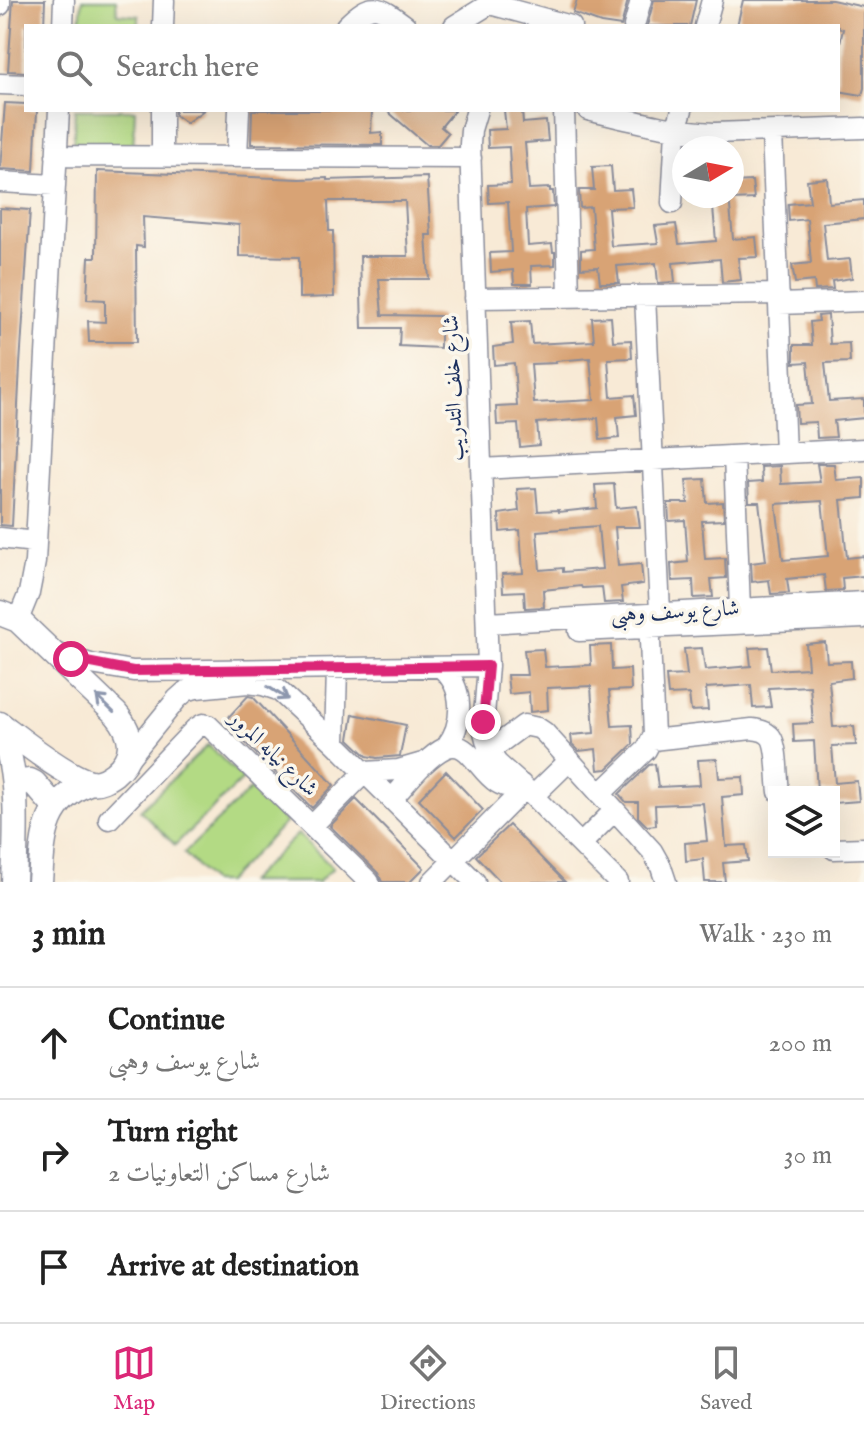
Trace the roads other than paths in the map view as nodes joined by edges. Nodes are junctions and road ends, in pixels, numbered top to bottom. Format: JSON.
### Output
{"nodes":[{"id":1,"x":64,"y":0,"type":"edge"},
{"id":2,"x":164,"y":0,"type":"edge"},
{"id":3,"x":641,"y":0,"type":"edge"},
{"id":4,"x":712,"y":0,"type":"edge"},
{"id":5,"x":493,"y":2,"type":"edge"},
{"id":6,"x":384,"y":4,"type":"edge"},
{"id":7,"x":63,"y":24,"type":"edge"},
{"id":8,"x":163,"y":24,"type":"edge"},
{"id":9,"x":348,"y":24,"type":"edge"},
{"id":10,"x":404,"y":24,"type":"edge"},
{"id":11,"x":457,"y":24,"type":"edge"},
{"id":12,"x":564,"y":24,"type":"edge"},
{"id":13,"x":635,"y":24,"type":"edge"},
{"id":14,"x":706,"y":24,"type":"edge"},
{"id":15,"x":0,"y":84,"type":"edge"},
{"id":16,"x":24,"y":85,"type":"edge"},
{"id":17,"x":59,"y":112,"type":"edge"},
{"id":18,"x":162,"y":112,"type":"edge"},
{"id":19,"x":239,"y":112,"type":"edge"},
{"id":20,"x":476,"y":112,"type":"edge"},
{"id":21,"x":564,"y":112,"type":"edge"},
{"id":22,"x":606,"y":112,"type":"edge"},
{"id":23,"x":679,"y":120,"type":"edge"},
{"id":24,"x":864,"y":128,"type":"edge"},
{"id":25,"x":772,"y":132,"type":"junction"},
{"id":26,"x":56,"y":156,"type":"junction"},
{"id":27,"x":162,"y":156,"type":"junction"},
{"id":28,"x":237,"y":157,"type":"junction"},
{"id":29,"x":471,"y":158,"type":"junction"},
{"id":30,"x":0,"y":182,"type":"edge"},
{"id":31,"x":54,"y":185,"type":"junction"},
{"id":32,"x":645,"y":296,"type":"junction"},
{"id":33,"x":569,"y":297,"type":"junction"},
{"id":34,"x":475,"y":298,"type":"junction"},
{"id":35,"x":779,"y":299,"type":"junction"},
{"id":36,"x":864,"y":301,"type":"edge"},
{"id":37,"x":864,"y":449,"type":"edge"},
{"id":38,"x":785,"y":453,"type":"junction"},
{"id":39,"x":734,"y":456,"type":"junction"},
{"id":40,"x":653,"y":460,"type":"junction"},
{"id":41,"x":481,"y":469,"type":"junction"},
{"id":42,"x":0,"y":538,"type":"edge"},
{"id":43,"x":35,"y":542,"type":"junction"},
{"id":44,"x":864,"y":602,"type":"edge"},
{"id":45,"x":740,"y":608,"type":"junction"},
{"id":46,"x":6,"y":615,"type":"edge"},
{"id":47,"x":653,"y":618,"type":"junction"},
{"id":48,"x":864,"y":618,"type":"edge"},
{"id":49,"x":487,"y":629,"type":"junction"},
{"id":50,"x":51,"y":652,"type":"junction"},
{"id":51,"x":488,"y":666,"type":"junction"},
{"id":52,"x":440,"y":667,"type":"junction"},
{"id":53,"x":337,"y":668,"type":"junction"},
{"id":54,"x":182,"y":670,"type":"junction"},
{"id":55,"x":186,"y":691,"type":"junction"},
{"id":56,"x":0,"y":724,"type":"edge"},
{"id":57,"x":652,"y":740,"type":"junction"},
{"id":58,"x":335,"y":743,"type":"junction"},
{"id":59,"x":446,"y":747,"type":"junction"},
{"id":60,"x":489,"y":751,"type":"junction"},
{"id":61,"x":570,"y":760,"type":"junction"},
{"id":62,"x":426,"y":762,"type":"junction"},
{"id":63,"x":125,"y":763,"type":"junction"},
{"id":64,"x":365,"y":772,"type":"junction"},
{"id":65,"x":91,"y":782,"type":"junction"},
{"id":66,"x":778,"y":786,"type":"edge"},
{"id":67,"x":16,"y":789,"type":"junction"},
{"id":68,"x":527,"y":789,"type":"junction"},
{"id":69,"x":600,"y":794,"type":"junction"},
{"id":70,"x":392,"y":799,"type":"junction"},
{"id":71,"x":55,"y":807,"type":"junction"},
{"id":72,"x":615,"y":810,"type":"junction"},
{"id":73,"x":109,"y":819,"type":"dead end"},
{"id":74,"x":312,"y":826,"type":"junction"},
{"id":75,"x":581,"y":844,"type":"junction"},
{"id":76,"x":864,"y":848,"type":"edge"},
{"id":77,"x":840,"y":849,"type":"edge"},
{"id":78,"x":454,"y":861,"type":"junction"},
{"id":79,"x":605,"y":878,"type":"edge"},
{"id":80,"x":14,"y":882,"type":"edge"},
{"id":81,"x":40,"y":882,"type":"edge"},
{"id":82,"x":369,"y":882,"type":"edge"},
{"id":83,"x":432,"y":882,"type":"edge"},
{"id":84,"x":475,"y":882,"type":"edge"},
{"id":85,"x":666,"y":882,"type":"edge"}],
"edges":[{"from":1,"to":7,"type":"street"},
{"from":2,"to":8,"type":"street"},
{"from":3,"to":13,"type":"street"},
{"from":4,"to":14,"type":"street"},
{"from":5,"to":11,"type":"street"},
{"from":5,"to":12,"type":"street"},
{"from":6,"to":9,"type":"street"},
{"from":6,"to":10,"type":"street"},
{"from":15,"to":16,"type":"street"},
{"from":17,"to":26,"type":"street"},
{"from":18,"to":27,"type":"street"},
{"from":19,"to":28,"type":"street"},
{"from":20,"to":29,"type":"street","name":"شارع خلف التدريب"},
{"from":21,"to":33,"type":"street"},
{"from":22,"to":23,"type":"street"},
{"from":23,"to":25,"type":"street"},
{"from":24,"to":25,"type":"street"},
{"from":25,"to":35,"type":"street"},
{"from":26,"to":27,"type":"street"},
{"from":26,"to":31,"type":"street"},
{"from":27,"to":28,"type":"street"},
{"from":28,"to":29,"type":"street"},
{"from":29,"to":34,"type":"street","name":"شارع خلف التدريب"},
{"from":30,"to":31,"type":"street"},
{"from":31,"to":43,"type":"street"},
{"from":32,"to":33,"type":"street"},
{"from":32,"to":35,"type":"street"},
{"from":32,"to":40,"type":"street"},
{"from":33,"to":34,"type":"street"},
{"from":34,"to":41,"type":"street","name":"شارع خلف التدريب"},
{"from":35,"to":36,"type":"street"},
{"from":35,"to":38,"type":"street"},
{"from":37,"to":38,"type":"street"},
{"from":38,"to":39,"type":"street"},
{"from":39,"to":40,"type":"street"},
{"from":39,"to":45,"type":"street"},
{"from":40,"to":41,"type":"street"},
{"from":40,"to":47,"type":"street"},
{"from":41,"to":49,"type":"street","name":"شارع خلف التدريب"},
{"from":42,"to":43,"type":"street"},
{"from":43,"to":46,"type":"street"},
{"from":44,"to":45,"type":"street","name":"شارع يوسف وهبى"},
{"from":45,"to":47,"type":"street","name":"شارع يوسف وهبى"},
{"from":46,"to":50,"type":"main road"},
{"from":47,"to":48,"type":"street","name":"شارع يوسف وهبى"},
{"from":47,"to":49,"type":"street","name":"شارع يوسف وهبى"},
{"from":47,"to":57,"type":"street"},
{"from":49,"to":51,"type":"street","name":"شارع خلف التدريب"},
{"from":50,"to":54,"type":"street"},
{"from":63,"to":50,"type":"main road","one_way":true},
{"from":51,"to":52,"type":"street"},
{"from":51,"to":60,"type":"street","name":"شارع خلف التدريب"},
{"from":52,"to":53,"type":"street"},
{"from":52,"to":59,"type":"street"},
{"from":53,"to":54,"type":"street"},
{"from":53,"to":58,"type":"street"},
{"from":54,"to":55,"type":"street"},
{"from":55,"to":58,"type":"street","one_way":true},
{"from":55,"to":63,"type":"street"},
{"from":56,"to":65,"type":"main road"},
{"from":56,"to":67,"type":"main road"},
{"from":57,"to":66,"type":"street"},
{"from":57,"to":69,"type":"street"},
{"from":58,"to":64,"type":"street"},
{"from":59,"to":62,"type":"street"},
{"from":59,"to":68,"type":"street"},
{"from":60,"to":61,"type":"street"},
{"from":60,"to":68,"type":"street"},
{"from":61,"to":68,"type":"street"},
{"from":61,"to":69,"type":"street"},
{"from":62,"to":64,"type":"street"},
{"from":62,"to":70,"type":"street"},
{"from":63,"to":65,"type":"main road"},
{"from":64,"to":70,"type":"street"},
{"from":64,"to":74,"type":"street"},
{"from":65,"to":71,"type":"main road"},
{"from":67,"to":71,"type":"main road"},
{"from":67,"to":80,"type":"main road"},
{"from":68,"to":75,"type":"street"},
{"from":68,"to":78,"type":"street"},
{"from":69,"to":72,"type":"street"},
{"from":70,"to":78,"type":"street"},
{"from":71,"to":81,"type":"main road"},
{"from":72,"to":75,"type":"street"},
{"from":72,"to":85,"type":"street"},
{"from":73,"to":74,"type":"street","name":"شارع نيابه المرور"},
{"from":74,"to":82,"type":"street","name":"شارع نيابه المرور"},
{"from":75,"to":79,"type":"street"},
{"from":76,"to":77,"type":"street"},
{"from":78,"to":83,"type":"street"},
{"from":78,"to":84,"type":"street"}]}
